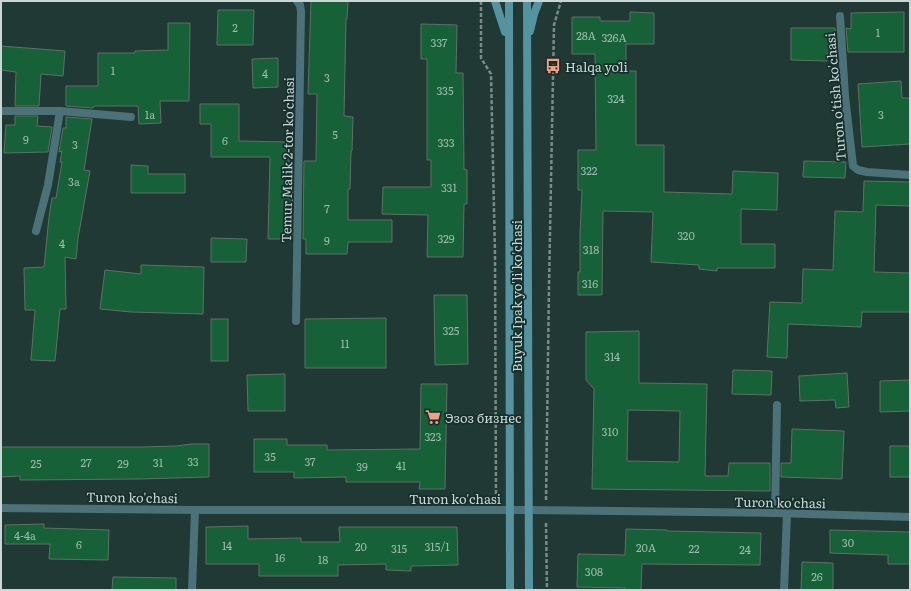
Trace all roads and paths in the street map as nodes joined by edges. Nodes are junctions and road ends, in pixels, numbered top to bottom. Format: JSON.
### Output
{"nodes":[{"id":1,"x":297,"y":1,"type":"edge"},
{"id":2,"x":481,"y":1,"type":"edge"},
{"id":3,"x":494,"y":1,"type":"edge"},
{"id":4,"x":509,"y":1,"type":"edge"},
{"id":5,"x":527,"y":1,"type":"edge"},
{"id":6,"x":539,"y":1,"type":"edge"},
{"id":7,"x":561,"y":1,"type":"edge"},
{"id":8,"x":840,"y":16,"type":"dead end"},
{"id":9,"x":527,"y":44,"type":"junction"},
{"id":10,"x":508,"y":46,"type":"junction"},
{"id":11,"x":1,"y":111,"type":"edge"},
{"id":12,"x":60,"y":111,"type":"junction"},
{"id":13,"x":131,"y":117,"type":"dead end"},
{"id":14,"x":910,"y":175,"type":"edge"},
{"id":15,"x":36,"y":231,"type":"dead end"},
{"id":16,"x":296,"y":321,"type":"dead end"},
{"id":17,"x":777,"y":404,"type":"dead end"},
{"id":18,"x":1,"y":508,"type":"edge"},
{"id":19,"x":195,"y":510,"type":"junction"},
{"id":20,"x":496,"y":510,"type":"junction"},
{"id":21,"x":509,"y":510,"type":"junction"},
{"id":22,"x":528,"y":510,"type":"junction"},
{"id":23,"x":546,"y":510,"type":"junction"},
{"id":24,"x":775,"y":513,"type":"junction"},
{"id":25,"x":787,"y":514,"type":"junction"},
{"id":26,"x":910,"y":517,"type":"edge"},
{"id":27,"x":192,"y":590,"type":"edge"},
{"id":28,"x":510,"y":590,"type":"edge"},
{"id":29,"x":528,"y":590,"type":"edge"},
{"id":30,"x":547,"y":590,"type":"edge"},
{"id":31,"x":784,"y":590,"type":"edge"}],
"edges":[{"from":1,"to":16,"type":"street","name":"Temur Malik 2-tor ko'chasi"},
{"from":2,"to":20,"type":"path"},
{"from":3,"to":10,"type":"main road"},
{"from":4,"to":10,"type":"main road","name":"Buyuk Ipak yo'li ko'chasi"},
{"from":5,"to":9,"type":"main road","name":"Buyuk Ipak yo'li ko'chasi"},
{"from":6,"to":9,"type":"main road"},
{"from":7,"to":23,"type":"path"},
{"from":8,"to":14,"type":"street","name":"Turon o'tish ko'chasi"},
{"from":9,"to":22,"type":"main road","name":"Buyuk Ipak yo'li ko'chasi"},
{"from":10,"to":21,"type":"main road","name":"Buyuk Ipak yo'li ko'chasi"},
{"from":11,"to":12,"type":"street"},
{"from":12,"to":13,"type":"street"},
{"from":12,"to":15,"type":"street"},
{"from":17,"to":24,"type":"street"},
{"from":18,"to":19,"type":"street","name":"Turon ko'chasi"},
{"from":19,"to":20,"type":"street","name":"Turon ko'chasi"},
{"from":19,"to":27,"type":"street"},
{"from":20,"to":21,"type":"street","name":"Turon ko'chasi"},
{"from":21,"to":22,"type":"street","name":"Turon ko'chasi"},
{"from":21,"to":28,"type":"main road","name":"Buyuk Ipak yo'li ko'chasi"},
{"from":22,"to":23,"type":"street","name":"Turon ko'chasi"},
{"from":22,"to":29,"type":"main road","name":"Buyuk Ipak yo'li ko'chasi"},
{"from":23,"to":24,"type":"street","name":"Turon ko'chasi"},
{"from":23,"to":30,"type":"path"},
{"from":24,"to":25,"type":"street","name":"Turon ko'chasi"},
{"from":25,"to":26,"type":"street","name":"Turon ko'chasi"},
{"from":25,"to":31,"type":"street"}]}
